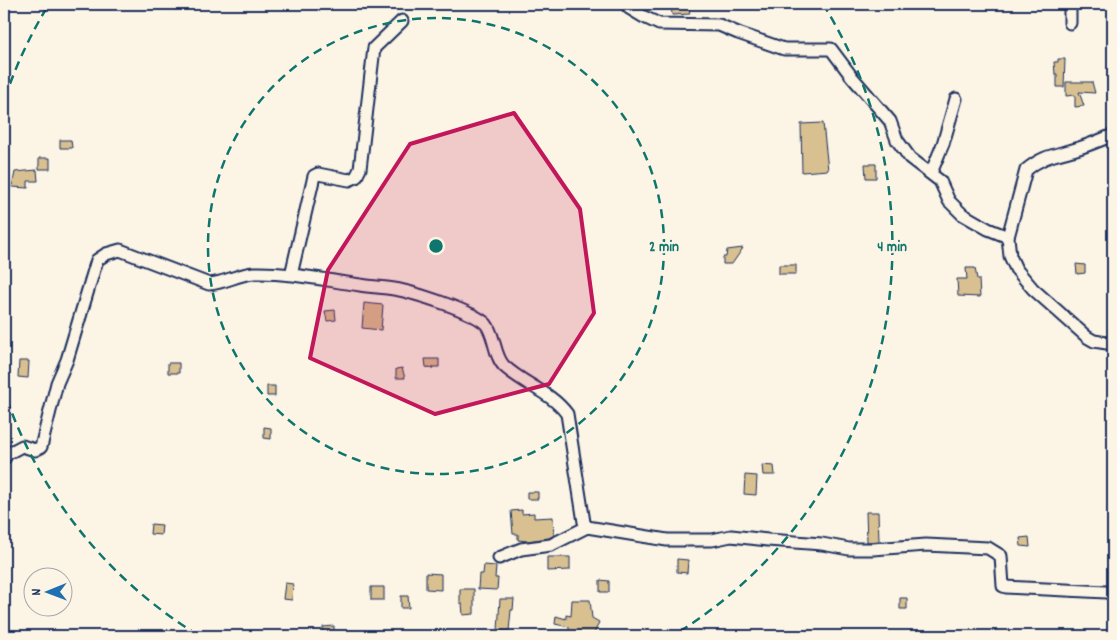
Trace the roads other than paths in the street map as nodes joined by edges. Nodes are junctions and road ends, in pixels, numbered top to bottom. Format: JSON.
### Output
{"nodes":[{"id":1,"x":626,"y":4,"type":"edge"},
{"id":2,"x":1070,"y":4,"type":"edge"},
{"id":3,"x":402,"y":21,"type":"dead end"},
{"id":4,"x":1070,"y":23,"type":"dead end"},
{"id":5,"x":956,"y":98,"type":"dead end"},
{"id":6,"x":1113,"y":135,"type":"edge"},
{"id":7,"x":931,"y":173,"type":"junction"},
{"id":8,"x":1008,"y":237,"type":"junction"},
{"id":9,"x":291,"y":275,"type":"junction"},
{"id":10,"x":1113,"y":344,"type":"edge"},
{"id":11,"x":4,"y":459,"type":"edge"},
{"id":12,"x":587,"y":527,"type":"junction"},
{"id":13,"x":499,"y":558,"type":"dead end"},
{"id":14,"x":1113,"y":594,"type":"edge"}],
"edges":[{"from":1,"to":7,"type":"street"},
{"from":2,"to":4,"type":"street"},
{"from":3,"to":9,"type":"street"},
{"from":5,"to":7,"type":"street"},
{"from":6,"to":8,"type":"street"},
{"from":7,"to":8,"type":"street"},
{"from":8,"to":10,"type":"street"},
{"from":9,"to":11,"type":"street"},
{"from":9,"to":12,"type":"street"},
{"from":12,"to":13,"type":"street"},
{"from":12,"to":14,"type":"street"}]}
